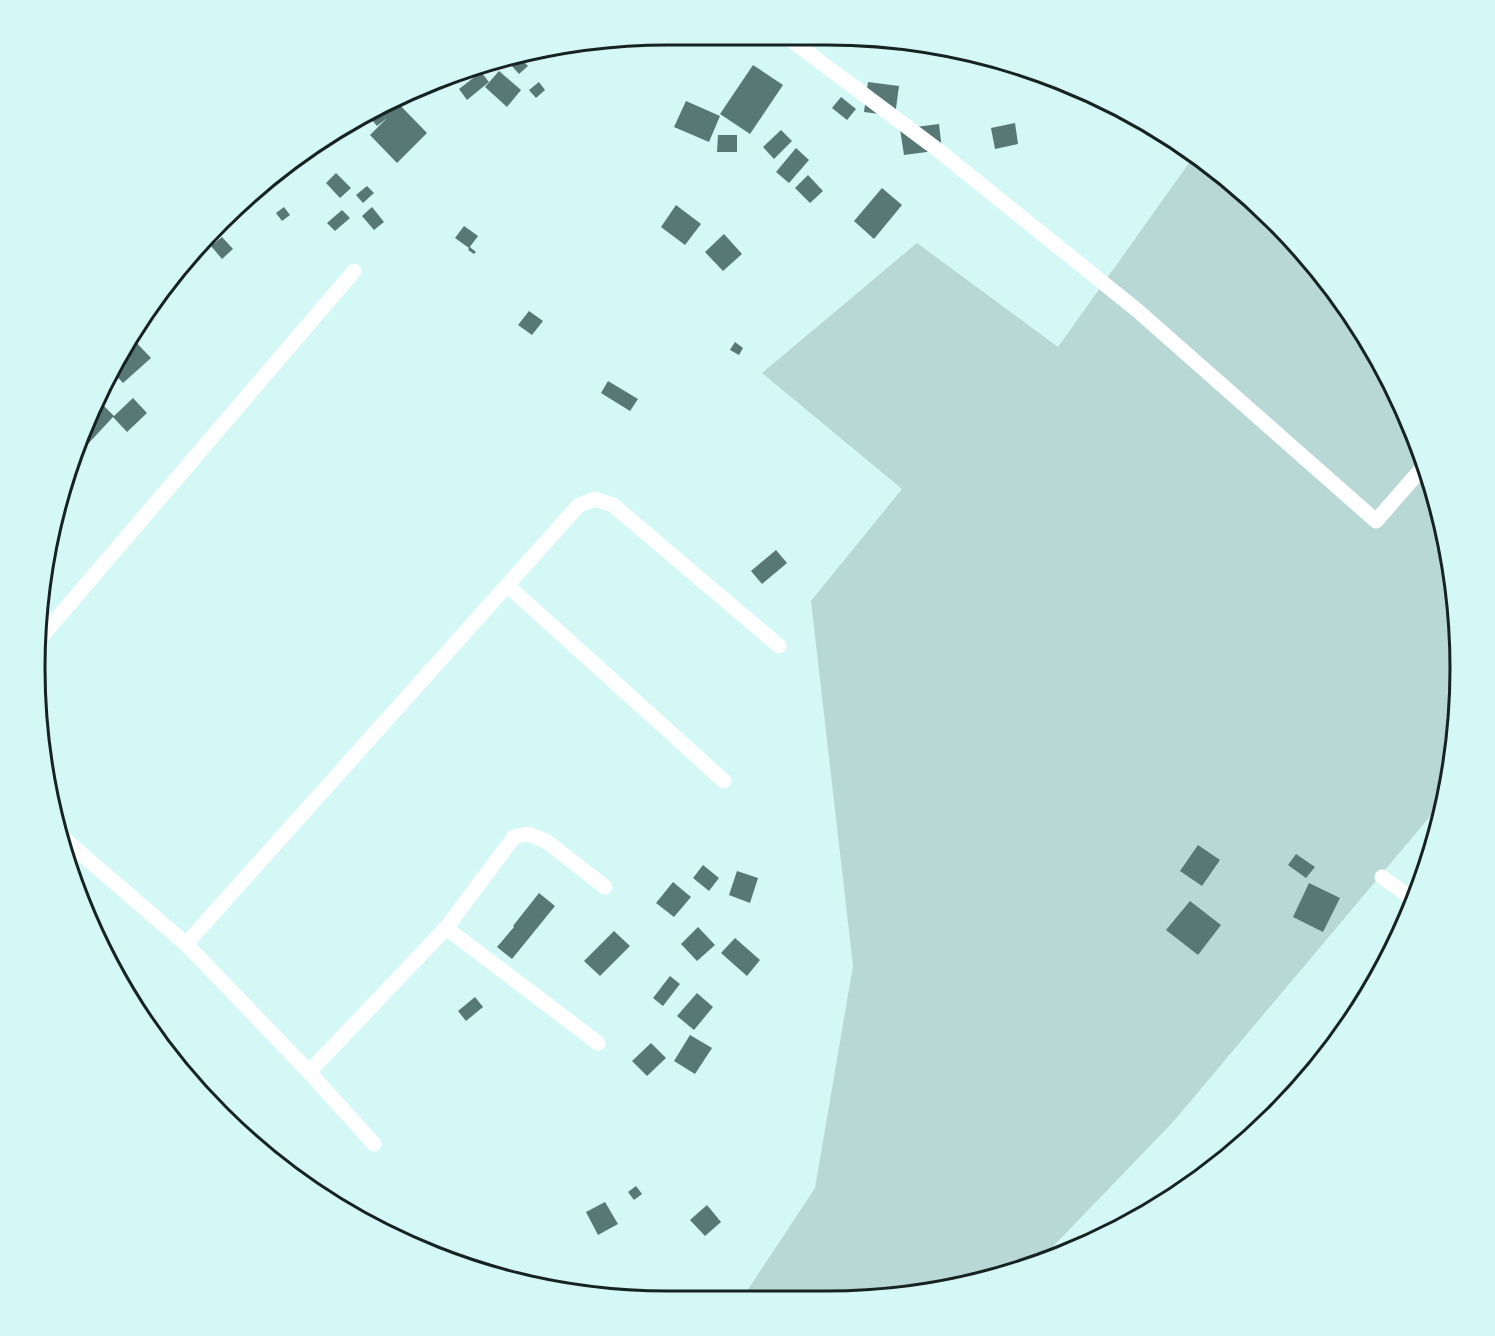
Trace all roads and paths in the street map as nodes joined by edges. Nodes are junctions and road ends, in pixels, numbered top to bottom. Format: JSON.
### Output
{"nodes":[{"id":1,"x":798,"y":45,"type":"edge"},
{"id":2,"x":354,"y":271,"type":"dead end"},
{"id":3,"x":1418,"y":472,"type":"edge"},
{"id":4,"x":508,"y":586,"type":"junction"},
{"id":5,"x":46,"y":632,"type":"edge"},
{"id":6,"x":779,"y":646,"type":"dead end"},
{"id":7,"x":724,"y":782,"type":"dead end"},
{"id":8,"x":71,"y":845,"type":"edge"},
{"id":9,"x":1382,"y":877,"type":"dead end"},
{"id":10,"x":605,"y":887,"type":"dead end"},
{"id":11,"x":1407,"y":895,"type":"edge"},
{"id":12,"x":446,"y":928,"type":"junction"},
{"id":13,"x":186,"y":944,"type":"junction"},
{"id":14,"x":598,"y":1043,"type":"dead end"},
{"id":15,"x":309,"y":1072,"type":"junction"},
{"id":16,"x":374,"y":1144,"type":"dead end"}],
"edges":[{"from":1,"to":3,"type":"street"},
{"from":2,"to":5,"type":"street"},
{"from":4,"to":6,"type":"street"},
{"from":4,"to":7,"type":"street"},
{"from":4,"to":13,"type":"street"},
{"from":8,"to":13,"type":"street"},
{"from":9,"to":11,"type":"street"},
{"from":10,"to":12,"type":"street"},
{"from":12,"to":14,"type":"street"},
{"from":12,"to":15,"type":"street"},
{"from":13,"to":15,"type":"street"},
{"from":15,"to":16,"type":"street"}]}
